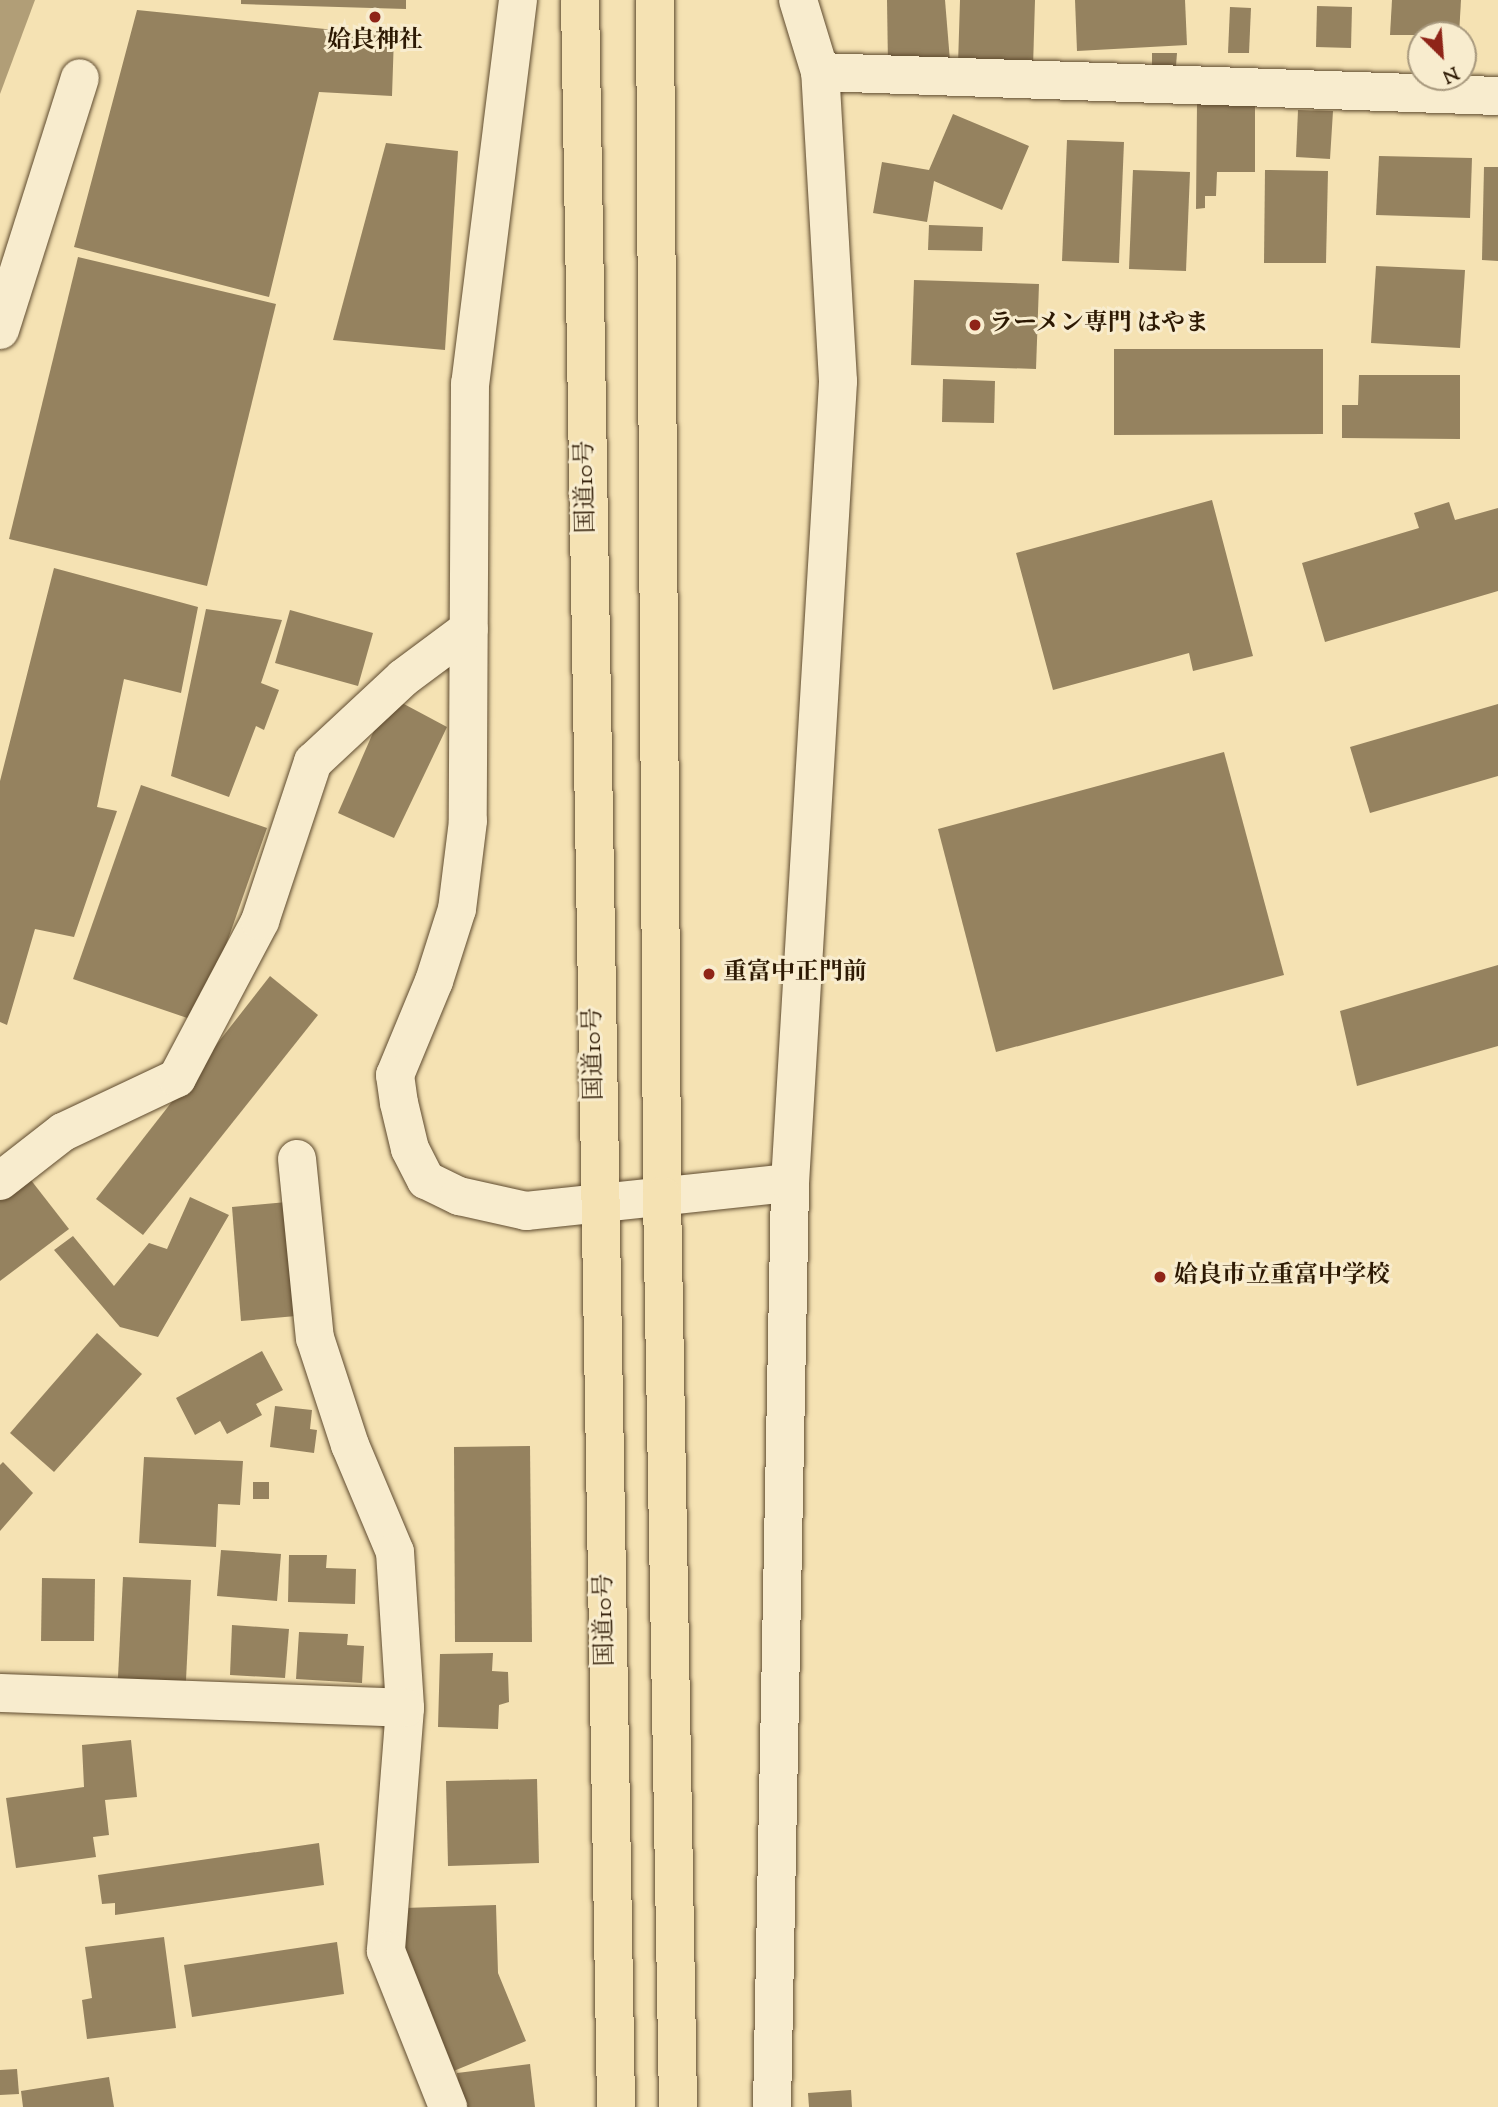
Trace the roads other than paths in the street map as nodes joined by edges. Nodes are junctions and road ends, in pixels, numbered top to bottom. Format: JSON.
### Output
{"nodes":[{"id":1,"x":518,"y":0,"type":"edge"},
{"id":2,"x":580,"y":0,"type":"edge"},
{"id":3,"x":655,"y":0,"type":"edge"},
{"id":4,"x":798,"y":0,"type":"edge"},
{"id":5,"x":820,"y":72,"type":"junction"},
{"id":6,"x":80,"y":78,"type":"dead end"},
{"id":7,"x":1498,"y":96,"type":"edge"},
{"id":8,"x":0,"y":330,"type":"edge"},
{"id":9,"x":469,"y":629,"type":"junction"},
{"id":10,"x":297,"y":1159,"type":"dead end"},
{"id":11,"x":0,"y":1181,"type":"edge"},
{"id":12,"x":790,"y":1183,"type":"junction"},
{"id":13,"x":662,"y":1196,"type":"junction"},
{"id":14,"x":597,"y":1203,"type":"junction"},
{"id":15,"x":0,"y":1693,"type":"edge"},
{"id":16,"x":405,"y":1708,"type":"junction"},
{"id":17,"x":448,"y":2107,"type":"edge"},
{"id":18,"x":616,"y":2107,"type":"edge"},
{"id":19,"x":678,"y":2107,"type":"edge"},
{"id":20,"x":772,"y":2107,"type":"edge"}],
"edges":[{"from":1,"to":9,"type":"street"},
{"from":2,"to":14,"type":"highway","name":"国道10号"},
{"from":3,"to":13,"type":"highway"},
{"from":4,"to":5,"type":"street"},
{"from":5,"to":7,"type":"street"},
{"from":5,"to":12,"type":"street"},
{"from":6,"to":8,"type":"street"},
{"from":9,"to":11,"type":"street"},
{"from":9,"to":14,"type":"street"},
{"from":10,"to":16,"type":"street"},
{"from":12,"to":13,"type":"street"},
{"from":12,"to":20,"type":"street"},
{"from":13,"to":14,"type":"street"},
{"from":13,"to":19,"type":"highway"},
{"from":14,"to":18,"type":"highway","name":"国道10号"},
{"from":15,"to":16,"type":"street"},
{"from":16,"to":17,"type":"street"}]}
